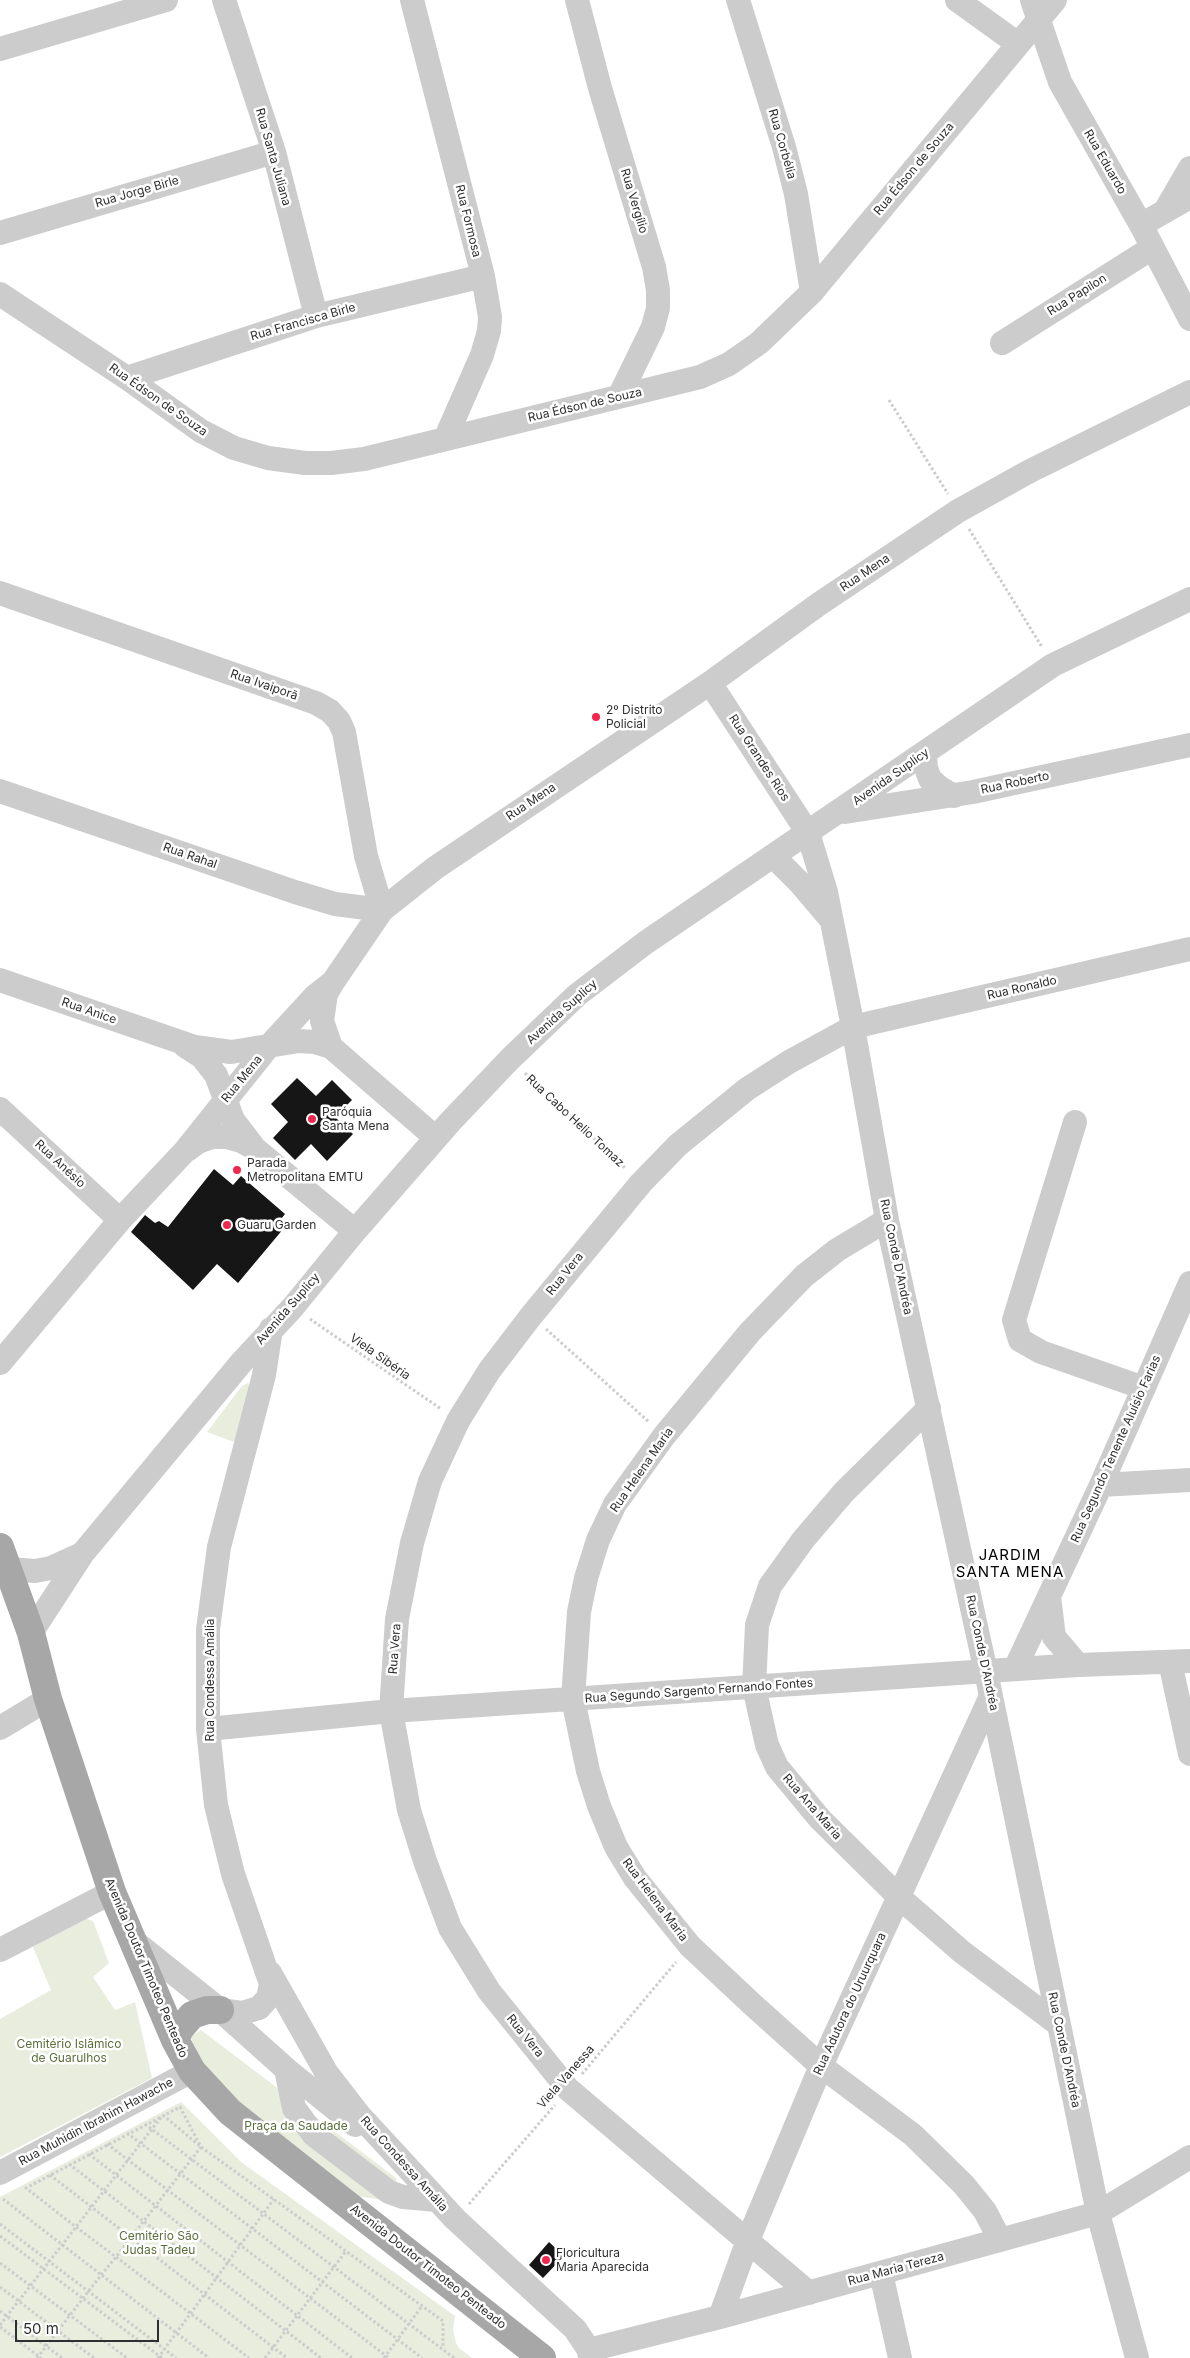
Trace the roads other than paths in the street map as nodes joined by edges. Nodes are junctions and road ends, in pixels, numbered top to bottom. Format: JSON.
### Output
{"nodes":[{"id":1,"x":166,"y":0,"type":"edge"},
{"id":2,"x":224,"y":0,"type":"edge"},
{"id":3,"x":412,"y":0,"type":"edge"},
{"id":4,"x":577,"y":0,"type":"edge"},
{"id":5,"x":738,"y":0,"type":"edge"},
{"id":6,"x":957,"y":0,"type":"edge"},
{"id":7,"x":1055,"y":0,"type":"edge"},
{"id":8,"x":1035,"y":10,"type":"edge"},
{"id":9,"x":1018,"y":44,"type":"junction"},
{"id":10,"x":0,"y":49,"type":"edge"},
{"id":11,"x":274,"y":152,"type":"junction"},
{"id":12,"x":1190,"y":168,"type":"edge"},
{"id":13,"x":1190,"y":197,"type":"edge"},
{"id":14,"x":1165,"y":212,"type":"junction"},
{"id":15,"x":1141,"y":225,"type":"junction"},
{"id":16,"x":0,"y":233,"type":"edge"},
{"id":17,"x":1152,"y":248,"type":"junction"},
{"id":18,"x":482,"y":276,"type":"junction"},
{"id":19,"x":812,"y":292,"type":"junction"},
{"id":20,"x":0,"y":294,"type":"edge"},
{"id":21,"x":316,"y":316,"type":"junction"},
{"id":22,"x":1190,"y":319,"type":"edge"},
{"id":23,"x":1002,"y":343,"type":"dead end"},
{"id":24,"x":127,"y":378,"type":"junction"},
{"id":25,"x":1190,"y":392,"type":"edge"},
{"id":26,"x":619,"y":397,"type":"junction"},
{"id":27,"x":446,"y":438,"type":"junction"},
{"id":28,"x":0,"y":593,"type":"edge"},
{"id":29,"x":1190,"y":599,"type":"edge"},
{"id":30,"x":710,"y":683,"type":"junction"},
{"id":31,"x":1190,"y":745,"type":"edge"},
{"id":32,"x":925,"y":754,"type":"junction"},
{"id":33,"x":0,"y":791,"type":"edge"},
{"id":34,"x":954,"y":796,"type":"junction"},
{"id":35,"x":838,"y":813,"type":"junction"},
{"id":36,"x":808,"y":833,"type":"junction"},
{"id":37,"x":774,"y":857,"type":"junction"},
{"id":38,"x":382,"y":910,"type":"junction"},
{"id":39,"x":830,"y":917,"type":"junction"},
{"id":40,"x":1190,"y":949,"type":"edge"},
{"id":41,"x":0,"y":980,"type":"edge"},
{"id":42,"x":333,"y":982,"type":"junction"},
{"id":43,"x":853,"y":1027,"type":"junction"},
{"id":44,"x":177,"y":1042,"type":"junction"},
{"id":45,"x":268,"y":1047,"type":"junction"},
{"id":46,"x":331,"y":1047,"type":"junction"},
{"id":47,"x":225,"y":1099,"type":"junction"},
{"id":48,"x":0,"y":1109,"type":"edge"},
{"id":49,"x":1075,"y":1122,"type":"dead end"},
{"id":50,"x":436,"y":1138,"type":"junction"},
{"id":51,"x":254,"y":1148,"type":"junction"},
{"id":52,"x":185,"y":1151,"type":"junction"},
{"id":53,"x":120,"y":1220,"type":"junction"},
{"id":54,"x":887,"y":1220,"type":"junction"},
{"id":55,"x":354,"y":1231,"type":"junction"},
{"id":56,"x":1190,"y":1283,"type":"edge"},
{"id":57,"x":271,"y":1329,"type":"junction"},
{"id":58,"x":0,"y":1363,"type":"edge"},
{"id":59,"x":1144,"y":1388,"type":"junction"},
{"id":60,"x":929,"y":1408,"type":"junction"},
{"id":61,"x":1190,"y":1480,"type":"edge"},
{"id":62,"x":1101,"y":1485,"type":"junction"},
{"id":63,"x":83,"y":1553,"type":"junction"},
{"id":64,"x":4,"y":1558,"type":"edge"},
{"id":65,"x":1049,"y":1597,"type":"junction"},
{"id":66,"x":31,"y":1633,"type":"junction"},
{"id":67,"x":1180,"y":1661,"type":"edge"},
{"id":68,"x":1078,"y":1665,"type":"junction"},
{"id":69,"x":1015,"y":1669,"type":"junction"},
{"id":70,"x":986,"y":1672,"type":"junction"},
{"id":71,"x":754,"y":1687,"type":"junction"},
{"id":72,"x":991,"y":1696,"type":"junction"},
{"id":73,"x":48,"y":1699,"type":"junction"},
{"id":74,"x":573,"y":1699,"type":"junction"},
{"id":75,"x":391,"y":1711,"type":"junction"},
{"id":76,"x":0,"y":1728,"type":"edge"},
{"id":77,"x":208,"y":1729,"type":"junction"},
{"id":78,"x":1190,"y":1754,"type":"edge"},
{"id":79,"x":112,"y":1892,"type":"junction"},
{"id":80,"x":899,"y":1897,"type":"junction"},
{"id":81,"x":131,"y":1939,"type":"junction"},
{"id":82,"x":0,"y":1950,"type":"edge"},
{"id":83,"x":268,"y":1970,"type":"junction"},
{"id":84,"x":220,"y":2010,"type":"junction"},
{"id":85,"x":1058,"y":2024,"type":"junction"},
{"id":86,"x":175,"y":2040,"type":"junction"},
{"id":87,"x":821,"y":2066,"type":"junction"},
{"id":88,"x":286,"y":2069,"type":"junction"},
{"id":89,"x":192,"y":2071,"type":"junction"},
{"id":90,"x":1190,"y":2157,"type":"edge"},
{"id":91,"x":398,"y":2159,"type":"junction"},
{"id":92,"x":0,"y":2173,"type":"edge"},
{"id":93,"x":437,"y":2200,"type":"junction"},
{"id":94,"x":1098,"y":2213,"type":"junction"},
{"id":95,"x":748,"y":2240,"type":"junction"},
{"id":96,"x":1000,"y":2240,"type":"junction"},
{"id":97,"x":881,"y":2273,"type":"junction"},
{"id":98,"x":809,"y":2293,"type":"junction"},
{"id":99,"x":720,"y":2318,"type":"junction"},
{"id":100,"x":575,"y":2329,"type":"joint"},
{"id":101,"x":590,"y":2354,"type":"edge"},
{"id":102,"x":542,"y":2358,"type":"edge"},
{"id":103,"x":900,"y":2358,"type":"edge"},
{"id":104,"x":1137,"y":2358,"type":"edge"}],
"edges":[{"from":1,"to":10,"type":"street"},
{"from":2,"to":11,"type":"street","name":"Rua Santa Juliana"},
{"from":3,"to":18,"type":"street","name":"Rua Formosa"},
{"from":4,"to":26,"type":"street","name":"Rua Vergílio"},
{"from":5,"to":19,"type":"street","name":"Rua Corbélia"},
{"from":6,"to":9,"type":"street"},
{"from":7,"to":8,"type":"street","name":"Rua Édson de Souza"},
{"from":8,"to":9,"type":"street","name":"Rua Édson de Souza"},
{"from":8,"to":15,"type":"street","name":"Rua Eduardo"},
{"from":9,"to":19,"type":"street","name":"Rua Édson de Souza"},
{"from":11,"to":16,"type":"street","name":"Rua Jorge Birle"},
{"from":11,"to":21,"type":"street","name":"Rua Santa Juliana"},
{"from":12,"to":14,"type":"street"},
{"from":13,"to":14,"type":"street"},
{"from":14,"to":15,"type":"street"},
{"from":15,"to":17,"type":"street","name":"Rua Eduardo"},
{"from":17,"to":22,"type":"street","name":"Rua Eduardo"},
{"from":17,"to":23,"type":"street","name":"Rua Papilon"},
{"from":18,"to":21,"type":"street","name":"Rua Francisca Birle"},
{"from":18,"to":27,"type":"street","name":"Rua Formosa"},
{"from":19,"to":26,"type":"street","name":"Rua Édson de Souza"},
{"from":20,"to":24,"type":"street","name":"Rua Édson de Souza"},
{"from":21,"to":24,"type":"street","name":"Rua Francisca Birle"},
{"from":24,"to":27,"type":"street","name":"Rua Édson de Souza"},
{"from":25,"to":30,"type":"street","name":"Rua Mena"},
{"from":26,"to":27,"type":"street","name":"Rua Édson de Souza"},
{"from":28,"to":38,"type":"street","name":"Rua Ivaiporã"},
{"from":29,"to":32,"type":"street","name":"Avenida Suplicy"},
{"from":30,"to":36,"type":"street","name":"Rua Grandes Rios"},
{"from":30,"to":38,"type":"street","name":"Rua Mena"},
{"from":31,"to":34,"type":"street","name":"Rua Roberto"},
{"from":32,"to":34,"type":"street"},
{"from":32,"to":35,"type":"street","name":"Avenida Suplicy"},
{"from":33,"to":38,"type":"street","name":"Rua Rahal"},
{"from":34,"to":35,"type":"street","name":"Rua Roberto"},
{"from":35,"to":36,"type":"street","name":"Avenida Suplicy"},
{"from":36,"to":37,"type":"street","name":"Avenida Suplicy"},
{"from":36,"to":39,"type":"street","name":"Rua Conde D'Andréa"},
{"from":37,"to":39,"type":"street","name":"Rua Conde D'Andréa"},
{"from":37,"to":50,"type":"street","name":"Avenida Suplicy"},
{"from":38,"to":42,"type":"street","name":"Rua Mena"},
{"from":39,"to":43,"type":"street","name":"Rua Conde D'Andréa"},
{"from":40,"to":43,"type":"street","name":"Rua Ronaldo"},
{"from":41,"to":44,"type":"street","name":"Rua Anice"},
{"from":42,"to":45,"type":"street","name":"Rua Mena"},
{"from":42,"to":46,"type":"street"},
{"from":43,"to":54,"type":"street","name":"Rua Conde D'Andréa"},
{"from":43,"to":75,"type":"street","name":"Rua Vera"},
{"from":44,"to":45,"type":"street","name":"Rua Anice"},
{"from":44,"to":47,"type":"street","name":"Rua Anice"},
{"from":45,"to":46,"type":"street","name":"Rua Anice"},
{"from":45,"to":47,"type":"street","name":"Rua Mena"},
{"from":46,"to":50,"type":"street"},
{"from":47,"to":51,"type":"street"},
{"from":47,"to":52,"type":"street","name":"Rua Mena"},
{"from":48,"to":53,"type":"street","name":"Rua Anésio"},
{"from":49,"to":59,"type":"street"},
{"from":50,"to":55,"type":"street","name":"Avenida Suplicy"},
{"from":51,"to":52,"type":"street"},
{"from":51,"to":55,"type":"street"},
{"from":52,"to":53,"type":"street","name":"Rua Mena"},
{"from":53,"to":58,"type":"street","name":"Rua Mena"},
{"from":54,"to":60,"type":"street","name":"Rua Conde D'Andréa"},
{"from":54,"to":74,"type":"street","name":"Rua Helena Maria"},
{"from":55,"to":57,"type":"street","name":"Avenida Suplicy"},
{"from":56,"to":59,"type":"street","name":"Rua Segundo Tenente Aluísio Farias"},
{"from":57,"to":63,"type":"street","name":"Avenida Suplicy"},
{"from":57,"to":77,"type":"street","name":"Rua Condessa Amália"},
{"from":59,"to":62,"type":"street","name":"Rua Segundo Tenente Aluísio Farias"},
{"from":60,"to":70,"type":"street","name":"Rua Conde D'Andréa"},
{"from":60,"to":71,"type":"street","name":"Rua Ana Maria"},
{"from":61,"to":62,"type":"street"},
{"from":62,"to":65,"type":"street","name":"Rua Segundo Tenente Aluísio Farias"},
{"from":63,"to":64,"type":"street","name":"Avenida Suplicy"},
{"from":63,"to":66,"type":"street","name":"Avenida Suplicy"},
{"from":64,"to":66,"type":"main road","name":"Avenida Doutor Timoteo Penteado"},
{"from":65,"to":68,"type":"street"},
{"from":65,"to":69,"type":"street","name":"Rua Segundo Tenente Aluísio Farias"},
{"from":66,"to":73,"type":"main road","name":"Avenida Doutor Timoteo Penteado"},
{"from":67,"to":68,"type":"street","name":"Rua Segundo Sargento Fernando Fontes"},
{"from":67,"to":78,"type":"street"},
{"from":68,"to":69,"type":"street","name":"Rua Segundo Sargento Fernando Fontes"},
{"from":69,"to":70,"type":"street","name":"Rua Segundo Sargento Fernando Fontes"},
{"from":70,"to":71,"type":"street","name":"Rua Segundo Sargento Fernando Fontes"},
{"from":70,"to":72,"type":"street","name":"Rua Conde D'Andréa"},
{"from":71,"to":74,"type":"street","name":"Rua Segundo Sargento Fernando Fontes"},
{"from":71,"to":80,"type":"street","name":"Rua Ana Maria"},
{"from":72,"to":80,"type":"street","name":"Rua Adutora do Uruurquara"},
{"from":72,"to":85,"type":"street","name":"Rua Conde D'Andréa"},
{"from":73,"to":76,"type":"street"},
{"from":73,"to":79,"type":"main road","name":"Avenida Doutor Timoteo Penteado"},
{"from":74,"to":75,"type":"street","name":"Rua Segundo Sargento Fernando Fontes"},
{"from":74,"to":87,"type":"street","name":"Rua Helena Maria"},
{"from":75,"to":77,"type":"street","name":"Rua Segundo Sargento Fernando Fontes"},
{"from":75,"to":95,"type":"street","name":"Rua Vera"},
{"from":77,"to":83,"type":"street","name":"Rua Condessa Amália"},
{"from":79,"to":81,"type":"main road","name":"Avenida Doutor Timoteo Penteado"},
{"from":79,"to":82,"type":"street"},
{"from":80,"to":85,"type":"street","name":"Rua Ana Maria"},
{"from":80,"to":87,"type":"street","name":"Rua Adutora do Uruurquara"},
{"from":81,"to":84,"type":"street"},
{"from":81,"to":86,"type":"main road","name":"Avenida Doutor Timoteo Penteado"},
{"from":83,"to":84,"type":"street","name":"Rua Condessa Amália"},
{"from":83,"to":91,"type":"street","name":"Rua Condessa Amália"},
{"from":84,"to":86,"type":"main road"},
{"from":84,"to":88,"type":"street"},
{"from":85,"to":94,"type":"street","name":"Rua Conde D'Andréa"},
{"from":86,"to":89,"type":"main road","name":"Avenida Doutor Timoteo Penteado"},
{"from":87,"to":95,"type":"street","name":"Rua Adutora do Uruurquara"},
{"from":87,"to":96,"type":"street","name":"Rua Helena Maria"},
{"from":88,"to":91,"type":"street"},
{"from":88,"to":93,"type":"street"},
{"from":89,"to":92,"type":"street","name":"Rua Muhidin Ibrahim Hawache"},
{"from":89,"to":102,"type":"main road","name":"Avenida Doutor Timoteo Penteado"},
{"from":90,"to":94,"type":"street","name":"Rua Maria Tereza"},
{"from":91,"to":93,"type":"street","name":"Rua Condessa Amália"},
{"from":93,"to":100,"type":"street","name":"Rua Condessa Amália"},
{"from":94,"to":96,"type":"street","name":"Rua Maria Tereza"},
{"from":94,"to":104,"type":"street","name":"Rua Conde D'Andréa"},
{"from":95,"to":98,"type":"street","name":"Rua Vera"},
{"from":95,"to":99,"type":"street","name":"Rua Adutora do Uruurquara"},
{"from":96,"to":97,"type":"street","name":"Rua Maria Tereza"},
{"from":97,"to":98,"type":"street","name":"Rua Maria Tereza"},
{"from":97,"to":103,"type":"street"},
{"from":98,"to":99,"type":"street","name":"Rua Maria Tereza"},
{"from":99,"to":101,"type":"street","name":"Rua Maria Tereza"},
{"from":100,"to":101,"type":"street","name":"Rua Maria Tereza"}]}
